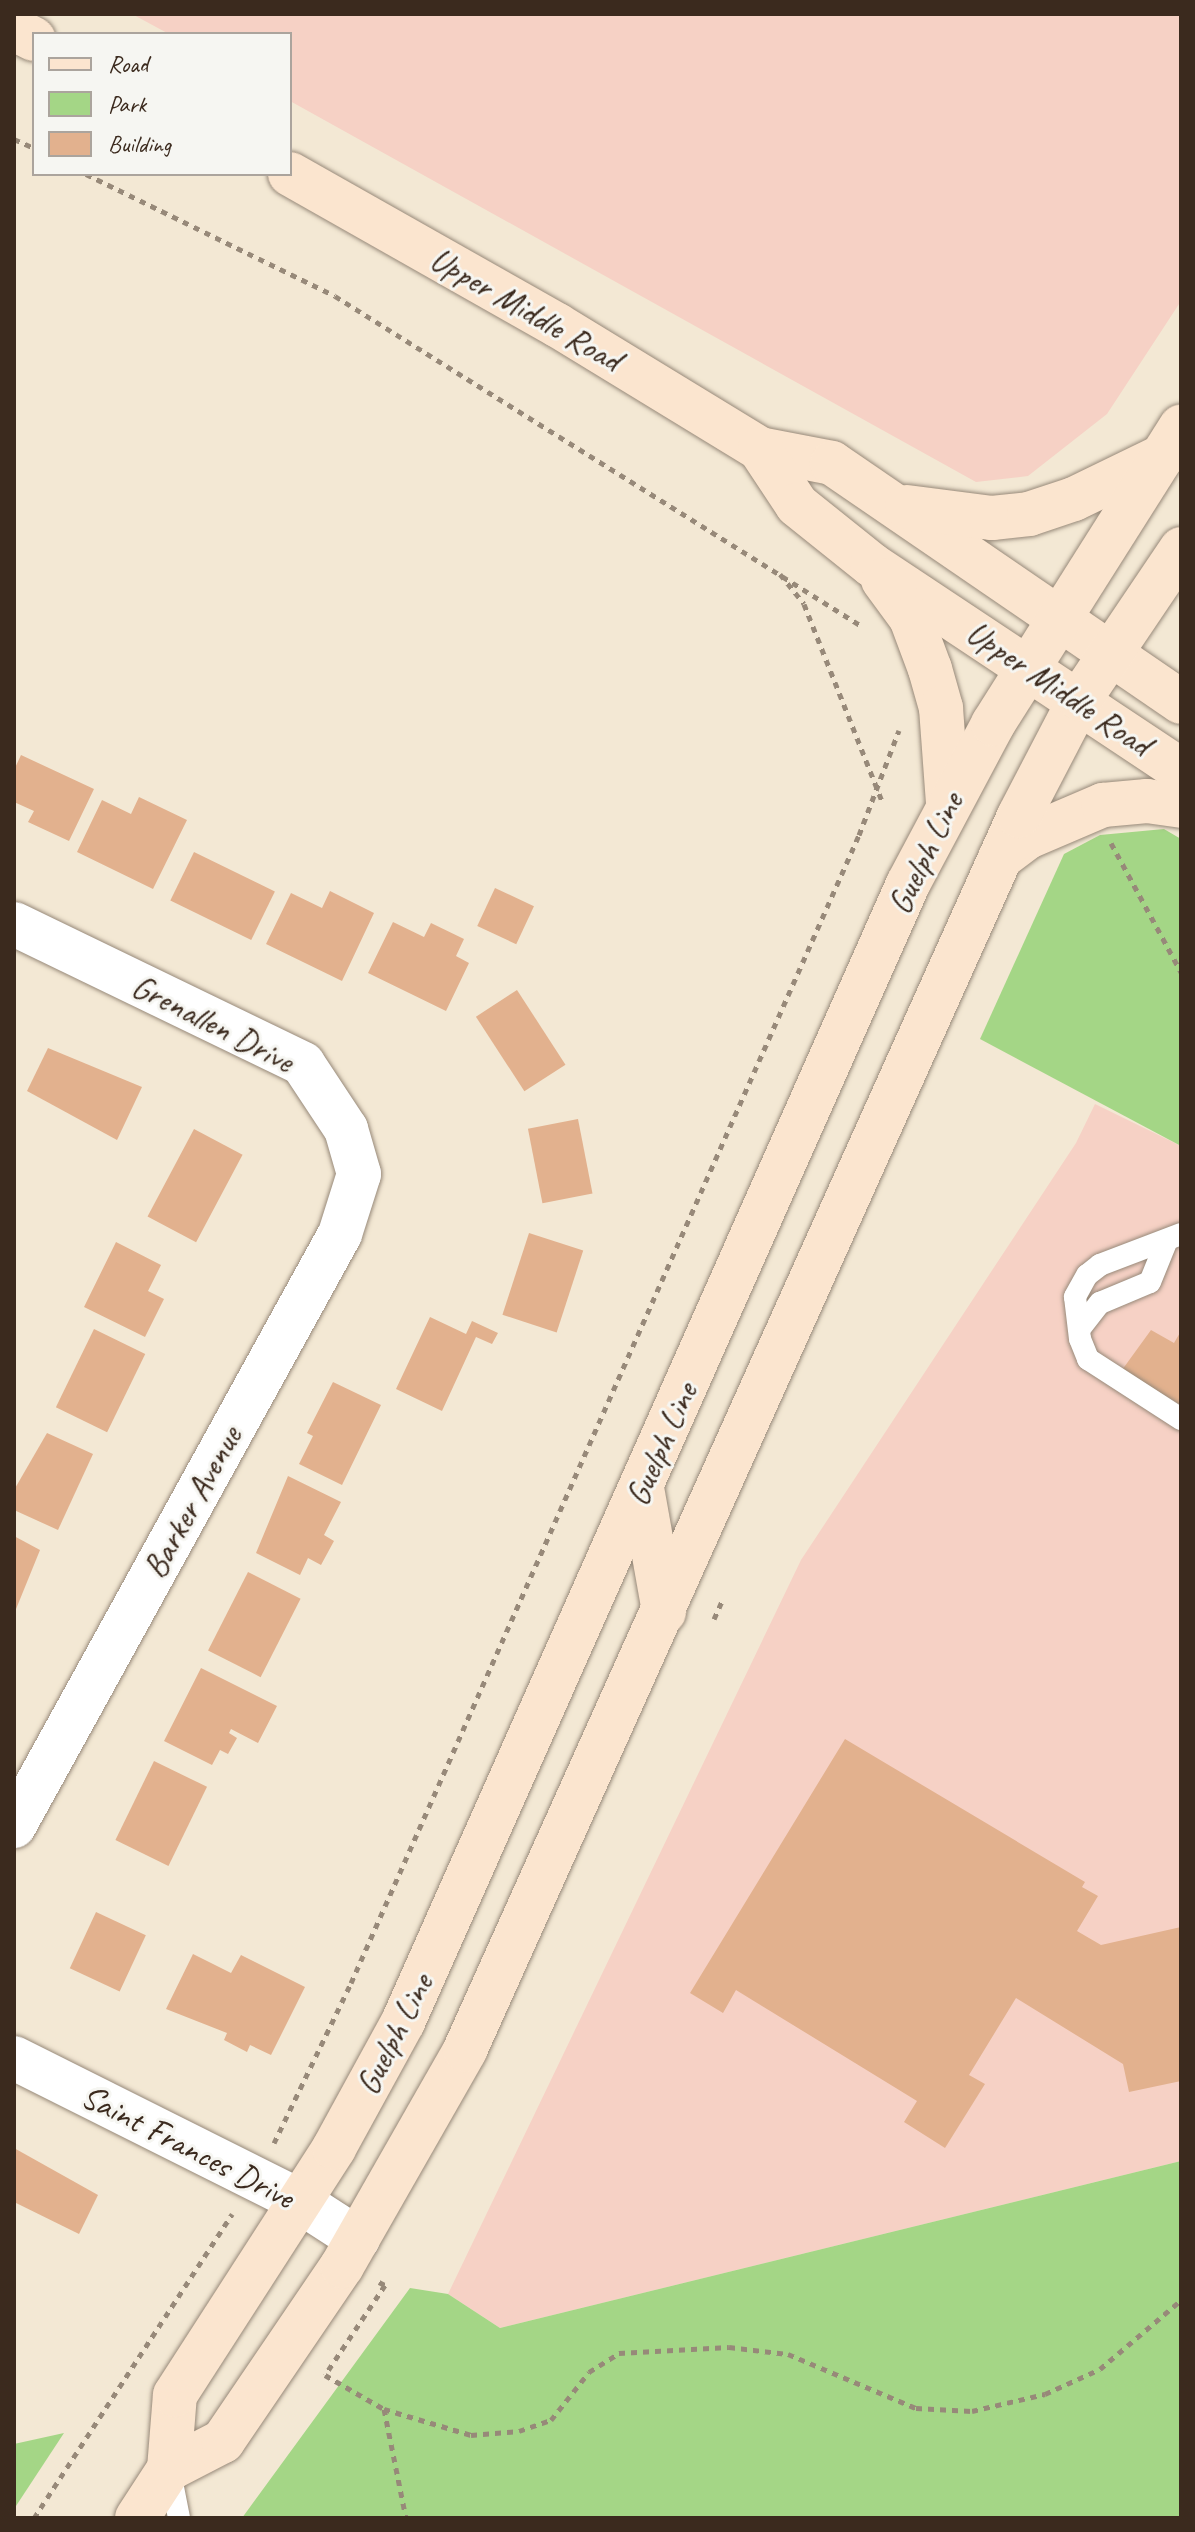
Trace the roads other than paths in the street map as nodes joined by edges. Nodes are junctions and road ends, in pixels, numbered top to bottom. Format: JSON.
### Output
{"nodes":[{"id":1,"x":14,"y":29,"type":"edge"},
{"id":2,"x":32,"y":38,"type":"edge"},
{"id":3,"x":292,"y":175,"type":"edge"},
{"id":4,"x":1172,"y":442,"type":"edge"},
{"id":5,"x":760,"y":449,"type":"junction"},
{"id":6,"x":893,"y":503,"type":"junction"},
{"id":7,"x":1181,"y":549,"type":"edge"},
{"id":8,"x":872,"y":565,"type":"junction"},
{"id":9,"x":1060,"y":618,"type":"junction"},
{"id":10,"x":1109,"y":653,"type":"junction"},
{"id":11,"x":1028,"y":667,"type":"junction"},
{"id":12,"x":1080,"y":699,"type":"junction"},
{"id":13,"x":1181,"y":702,"type":"edge"},
{"id":14,"x":1181,"y":770,"type":"edge"},
{"id":15,"x":948,"y":803,"type":"junction"},
{"id":16,"x":1181,"y":806,"type":"edge"},
{"id":17,"x":1000,"y":858,"type":"junction"},
{"id":18,"x":14,"y":924,"type":"edge"},
{"id":19,"x":359,"y":1174,"type":"joint"},
{"id":20,"x":1174,"y":1237,"type":"edge"},
{"id":21,"x":1081,"y":1327,"type":"junction"},
{"id":22,"x":1181,"y":1419,"type":"edge"},
{"id":23,"x":642,"y":1488,"type":"junction"},
{"id":24,"x":664,"y":1612,"type":"junction"},
{"id":25,"x":14,"y":1826,"type":"edge"},
{"id":26,"x":14,"y":2058,"type":"edge"},
{"id":27,"x":288,"y":2218,"type":"junction"},
{"id":28,"x":350,"y":2252,"type":"junction"},
{"id":29,"x":169,"y":2469,"type":"junction"},
{"id":30,"x":137,"y":2518,"type":"edge"},
{"id":31,"x":179,"y":2518,"type":"edge"}],
"edges":[{"from":1,"to":2,"type":"main road"},
{"from":3,"to":5,"type":"main road","name":"Upper Middle Road"},
{"from":4,"to":6,"type":"main road"},
{"from":4,"to":9,"type":"main road","name":"Guelph Line"},
{"from":5,"to":6,"type":"main road","name":"Upper Middle Road"},
{"from":5,"to":8,"type":"main road","name":"Upper Middle Road"},
{"from":6,"to":9,"type":"main road","name":"Upper Middle Road"},
{"from":7,"to":10,"type":"main road","name":"Guelph Line"},
{"from":8,"to":11,"type":"main road","name":"Upper Middle Road"},
{"from":8,"to":15,"type":"main road"},
{"from":9,"to":10,"type":"main road","name":"Upper Middle Road"},
{"from":9,"to":11,"type":"main road","name":"Guelph Line"},
{"from":10,"to":12,"type":"main road","name":"Guelph Line"},
{"from":10,"to":13,"type":"main road","name":"Upper Middle Road"},
{"from":11,"to":12,"type":"main road","name":"Upper Middle Road"},
{"from":11,"to":15,"type":"main road","name":"Guelph Line"},
{"from":12,"to":14,"type":"main road","name":"Upper Middle Road"},
{"from":12,"to":17,"type":"main road","name":"Guelph Line"},
{"from":15,"to":23,"type":"main road","name":"Guelph Line"},
{"from":16,"to":17,"type":"main road"},
{"from":17,"to":24,"type":"main road","name":"Guelph Line"},
{"from":18,"to":19,"type":"street","name":"Grenallen Drive"},
{"from":19,"to":25,"type":"street","name":"Barker Avenue"},
{"from":20,"to":21,"type":"lane"},
{"from":20,"to":21,"type":"lane"},
{"from":21,"to":22,"type":"lane"},
{"from":23,"to":24,"type":"main road"},
{"from":23,"to":27,"type":"main road","name":"Guelph Line"},
{"from":24,"to":28,"type":"main road","name":"Guelph Line"},
{"from":26,"to":27,"type":"street","name":"Saint Frances Drive"},
{"from":27,"to":28,"type":"street","name":"Saint Frances Drive"},
{"from":27,"to":29,"type":"main road","name":"Guelph Line"},
{"from":28,"to":29,"type":"main road","name":"Guelph Line"},
{"from":29,"to":30,"type":"main road","name":"Guelph Line"},
{"from":29,"to":31,"type":"lane"}]}
